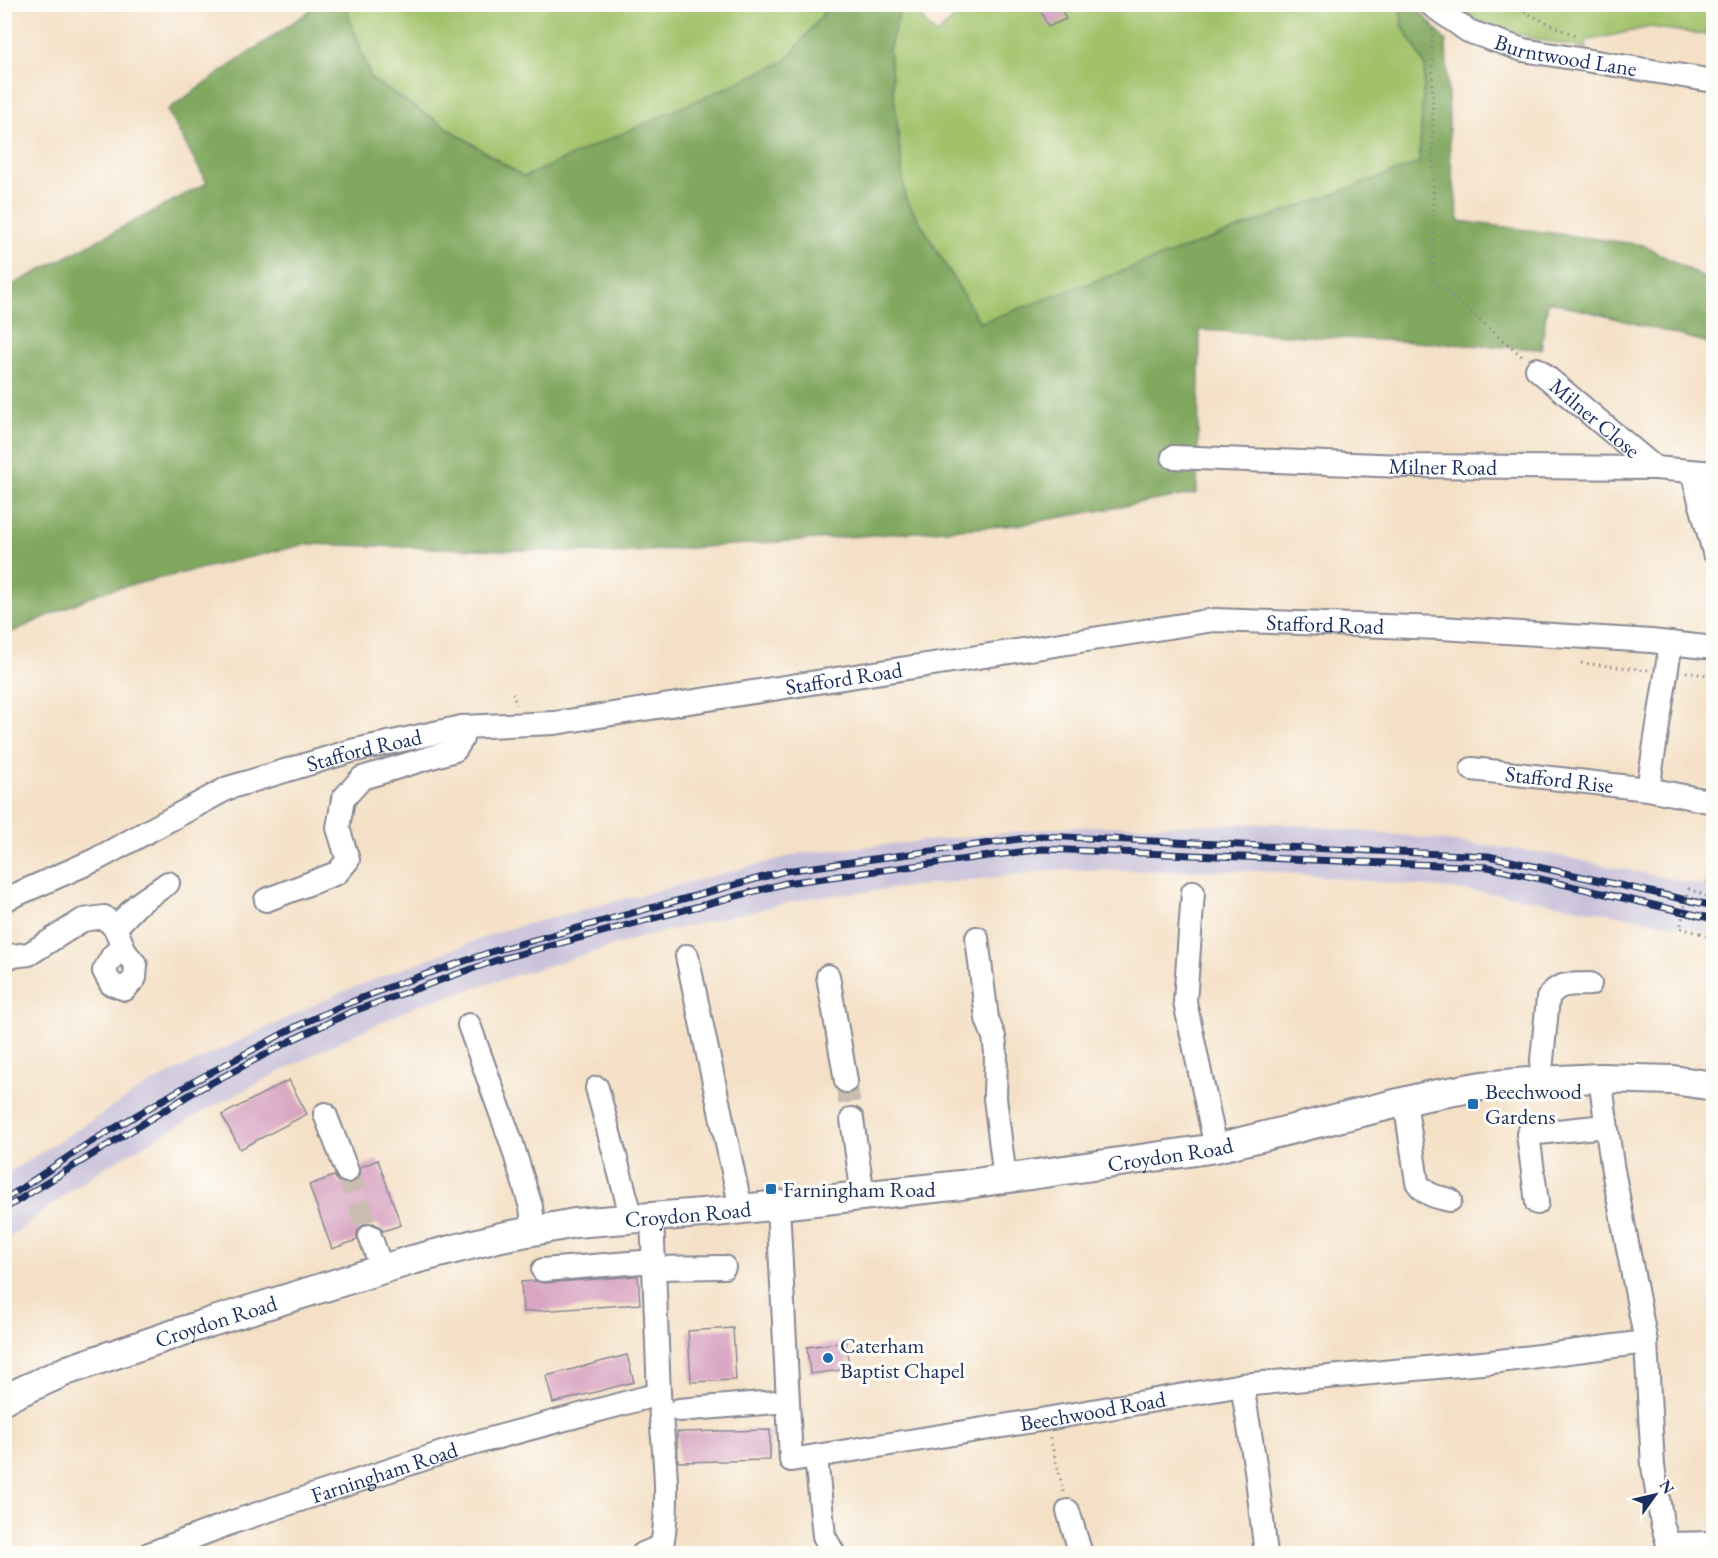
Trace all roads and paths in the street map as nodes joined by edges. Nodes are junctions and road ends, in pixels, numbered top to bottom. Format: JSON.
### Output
{"nodes":[{"id":1,"x":1508,"y":4,"type":"edge"},
{"id":2,"x":1431,"y":5,"type":"edge"},
{"id":3,"x":1585,"y":41,"type":"dead end"},
{"id":4,"x":1713,"y":81,"type":"edge"},
{"id":5,"x":1537,"y":369,"type":"joint"},
{"id":6,"x":1173,"y":457,"type":"dead end"},
{"id":7,"x":1655,"y":468,"type":"junction"},
{"id":8,"x":1703,"y":473,"type":"edge"},
{"id":9,"x":1713,"y":552,"type":"edge"},
{"id":10,"x":1661,"y":642,"type":"junction"},
{"id":11,"x":1713,"y":648,"type":"edge"},
{"id":12,"x":1581,"y":663,"type":"dead end"},
{"id":13,"x":1666,"y":670,"type":"junction"},
{"id":14,"x":1713,"y":676,"type":"edge"},
{"id":15,"x":462,"y":727,"type":"junction"},
{"id":16,"x":1472,"y":769,"type":"dead end"},
{"id":17,"x":1648,"y":789,"type":"junction"},
{"id":18,"x":1708,"y":801,"type":"dead end"},
{"id":19,"x":1713,"y":866,"type":"edge"},
{"id":20,"x":1712,"y":881,"type":"edge"},
{"id":21,"x":168,"y":883,"type":"dead end"},
{"id":22,"x":1193,"y":892,"type":"dead end"},
{"id":23,"x":4,"y":900,"type":"edge"},
{"id":24,"x":266,"y":900,"type":"dead end"},
{"id":25,"x":115,"y":928,"type":"junction"},
{"id":26,"x":977,"y":938,"type":"dead end"},
{"id":27,"x":1713,"y":939,"type":"edge"},
{"id":28,"x":126,"y":953,"type":"dead end"},
{"id":29,"x":687,"y":956,"type":"dead end"},
{"id":30,"x":4,"y":957,"type":"edge"},
{"id":31,"x":828,"y":976,"type":"dead end"},
{"id":32,"x":1590,"y":984,"type":"dead end"},
{"id":33,"x":469,"y":1025,"type":"dead end"},
{"id":34,"x":1600,"y":1078,"type":"junction"},
{"id":35,"x":1540,"y":1080,"type":"junction"},
{"id":36,"x":846,"y":1081,"type":"tunnel mouth"},
{"id":37,"x":1713,"y":1086,"type":"edge"},
{"id":38,"x":597,"y":1088,"type":"dead end"},
{"id":39,"x":1406,"y":1101,"type":"junction"},
{"id":40,"x":325,"y":1114,"type":"dead end"},
{"id":41,"x":852,"y":1119,"type":"tunnel mouth"},
{"id":42,"x":1606,"y":1126,"type":"junction"},
{"id":43,"x":1216,"y":1148,"type":"junction"},
{"id":44,"x":347,"y":1171,"type":"tunnel mouth"},
{"id":45,"x":1005,"y":1179,"type":"junction"},
{"id":46,"x":863,"y":1196,"type":"junction"},
{"id":47,"x":1450,"y":1200,"type":"dead end"},
{"id":48,"x":1537,"y":1203,"type":"dead end"},
{"id":49,"x":778,"y":1206,"type":"junction"},
{"id":50,"x":741,"y":1209,"type":"junction"},
{"id":51,"x":642,"y":1218,"type":"junction"},
{"id":52,"x":534,"y":1231,"type":"junction"},
{"id":53,"x":370,"y":1236,"type":"tunnel mouth"},
{"id":54,"x":654,"y":1265,"type":"junction"},
{"id":55,"x":724,"y":1267,"type":"dead end"},
{"id":56,"x":382,"y":1269,"type":"junction"},
{"id":57,"x":543,"y":1270,"type":"dead end"},
{"id":58,"x":1646,"y":1342,"type":"junction"},
{"id":59,"x":1242,"y":1385,"type":"junction"},
{"id":60,"x":659,"y":1394,"type":"junction"},
{"id":61,"x":4,"y":1399,"type":"edge"},
{"id":62,"x":788,"y":1401,"type":"junction"},
{"id":63,"x":679,"y":1410,"type":"dead end"},
{"id":64,"x":1046,"y":1419,"type":"junction"},
{"id":65,"x":816,"y":1457,"type":"junction"},
{"id":66,"x":1068,"y":1511,"type":"joint"},
{"id":67,"x":666,"y":1524,"type":"junction"},
{"id":68,"x":1713,"y":1543,"type":"edge"},
{"id":69,"x":149,"y":1554,"type":"edge"},
{"id":70,"x":643,"y":1554,"type":"edge"},
{"id":71,"x":680,"y":1554,"type":"edge"},
{"id":72,"x":834,"y":1554,"type":"edge"},
{"id":73,"x":1081,"y":1554,"type":"edge"},
{"id":74,"x":1266,"y":1554,"type":"edge"}],
"edges":[{"from":1,"to":3,"type":"path"},
{"from":2,"to":4,"type":"street","name":"Burntwood Lane"},
{"from":2,"to":5,"type":"path"},
{"from":5,"to":7,"type":"street","name":"Milner Close"},
{"from":6,"to":7,"type":"street","name":"Milner Road"},
{"from":7,"to":8,"type":"street","name":"Milner Road"},
{"from":8,"to":9,"type":"street"},
{"from":10,"to":11,"type":"street","name":"Stafford Road"},
{"from":10,"to":12,"type":"path"},
{"from":10,"to":13,"type":"street"},
{"from":10,"to":15,"type":"street","name":"Stafford Road"},
{"from":13,"to":14,"type":"path"},
{"from":13,"to":17,"type":"street"},
{"from":15,"to":23,"type":"street","name":"Stafford Road"},
{"from":15,"to":24,"type":"street"},
{"from":16,"to":17,"type":"street","name":"Stafford Rise"},
{"from":17,"to":18,"type":"street","name":"Stafford Rise"},
{"from":19,"to":20,"type":"path"},
{"from":20,"to":27,"type":"path","bridge":true},
{"from":21,"to":25,"type":"street"},
{"from":22,"to":43,"type":"street"},
{"from":25,"to":28,"type":"street"},
{"from":25,"to":30,"type":"street"},
{"from":26,"to":45,"type":"street"},
{"from":29,"to":50,"type":"street"},
{"from":31,"to":36,"type":"street"},
{"from":32,"to":35,"type":"street"},
{"from":33,"to":52,"type":"street"},
{"from":34,"to":35,"type":"main road","name":"Croydon Road"},
{"from":34,"to":37,"type":"main road","name":"Croydon Road"},
{"from":34,"to":42,"type":"street"},
{"from":35,"to":39,"type":"main road","name":"Croydon Road"},
{"from":38,"to":51,"type":"street"},
{"from":39,"to":43,"type":"main road","name":"Croydon Road"},
{"from":39,"to":47,"type":"street"},
{"from":40,"to":44,"type":"street"},
{"from":41,"to":46,"type":"street"},
{"from":42,"to":48,"type":"street"},
{"from":42,"to":58,"type":"street"},
{"from":43,"to":45,"type":"main road","name":"Croydon Road"},
{"from":45,"to":46,"type":"main road","name":"Croydon Road"},
{"from":46,"to":49,"type":"main road","name":"Croydon Road"},
{"from":49,"to":50,"type":"main road","name":"Croydon Road"},
{"from":49,"to":62,"type":"street","name":"Beechwood Road"},
{"from":50,"to":51,"type":"main road","name":"Croydon Road"},
{"from":51,"to":52,"type":"main road","name":"Croydon Road"},
{"from":51,"to":54,"type":"street"},
{"from":52,"to":56,"type":"main road","name":"Croydon Road"},
{"from":53,"to":56,"type":"street"},
{"from":54,"to":55,"type":"street"},
{"from":54,"to":57,"type":"street"},
{"from":54,"to":60,"type":"street"},
{"from":56,"to":61,"type":"main road","name":"Croydon Road"},
{"from":58,"to":59,"type":"street","name":"Beechwood Road"},
{"from":58,"to":68,"type":"street"},
{"from":59,"to":64,"type":"street","name":"Beechwood Road"},
{"from":59,"to":74,"type":"street"},
{"from":60,"to":67,"type":"street"},
{"from":60,"to":69,"type":"street","name":"Farningham Road"},
{"from":62,"to":63,"type":"street"},
{"from":62,"to":65,"type":"street","name":"Beechwood Road"},
{"from":64,"to":65,"type":"street","name":"Beechwood Road"},
{"from":64,"to":66,"type":"path"},
{"from":65,"to":72,"type":"street"},
{"from":66,"to":73,"type":"street"},
{"from":67,"to":70,"type":"street"},
{"from":67,"to":71,"type":"street"}]}
